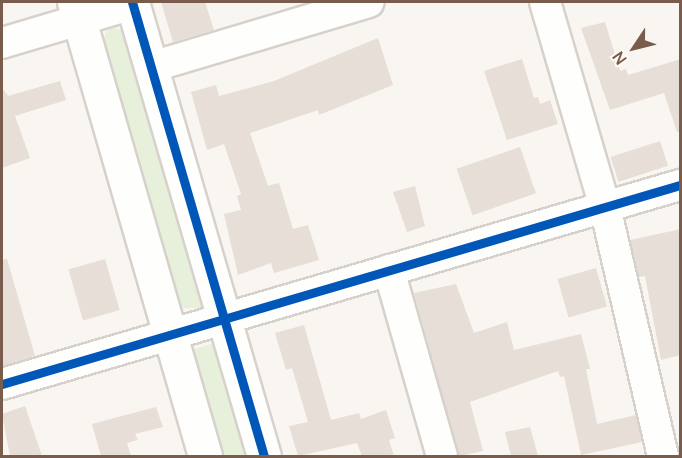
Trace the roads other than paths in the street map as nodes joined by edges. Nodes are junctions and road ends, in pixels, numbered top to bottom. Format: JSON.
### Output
{"nodes":[{"id":1,"x":369,"y":2,"type":"edge"},
{"id":2,"x":545,"y":2,"type":"edge"},
{"id":3,"x":133,"y":3,"type":"edge"},
{"id":4,"x":77,"y":11,"type":"edge"},
{"id":5,"x":2,"y":43,"type":"edge"},
{"id":6,"x":151,"y":67,"type":"junction"},
{"id":7,"x":681,"y":185,"type":"edge"},
{"id":8,"x":605,"y":207,"type":"junction"},
{"id":9,"x":389,"y":270,"type":"junction"},
{"id":10,"x":224,"y":319,"type":"junction"},
{"id":11,"x":170,"y":335,"type":"junction"},
{"id":12,"x":2,"y":384,"type":"edge"},
{"id":13,"x":205,"y":456,"type":"edge"},
{"id":14,"x":264,"y":456,"type":"edge"},
{"id":15,"x":442,"y":456,"type":"edge"},
{"id":16,"x":663,"y":456,"type":"edge"}],
"edges":[{"from":1,"to":6,"type":"street"},
{"from":2,"to":8,"type":"street"},
{"from":3,"to":4,"type":"street"},
{"from":3,"to":6,"type":"street"},
{"from":4,"to":5,"type":"street"},
{"from":4,"to":11,"type":"street"},
{"from":6,"to":10,"type":"street"},
{"from":7,"to":8,"type":"street"},
{"from":8,"to":9,"type":"street"},
{"from":8,"to":16,"type":"street"},
{"from":9,"to":10,"type":"street"},
{"from":9,"to":15,"type":"street"},
{"from":10,"to":11,"type":"street"},
{"from":10,"to":14,"type":"street"},
{"from":11,"to":12,"type":"street"},
{"from":11,"to":13,"type":"street"}]}
